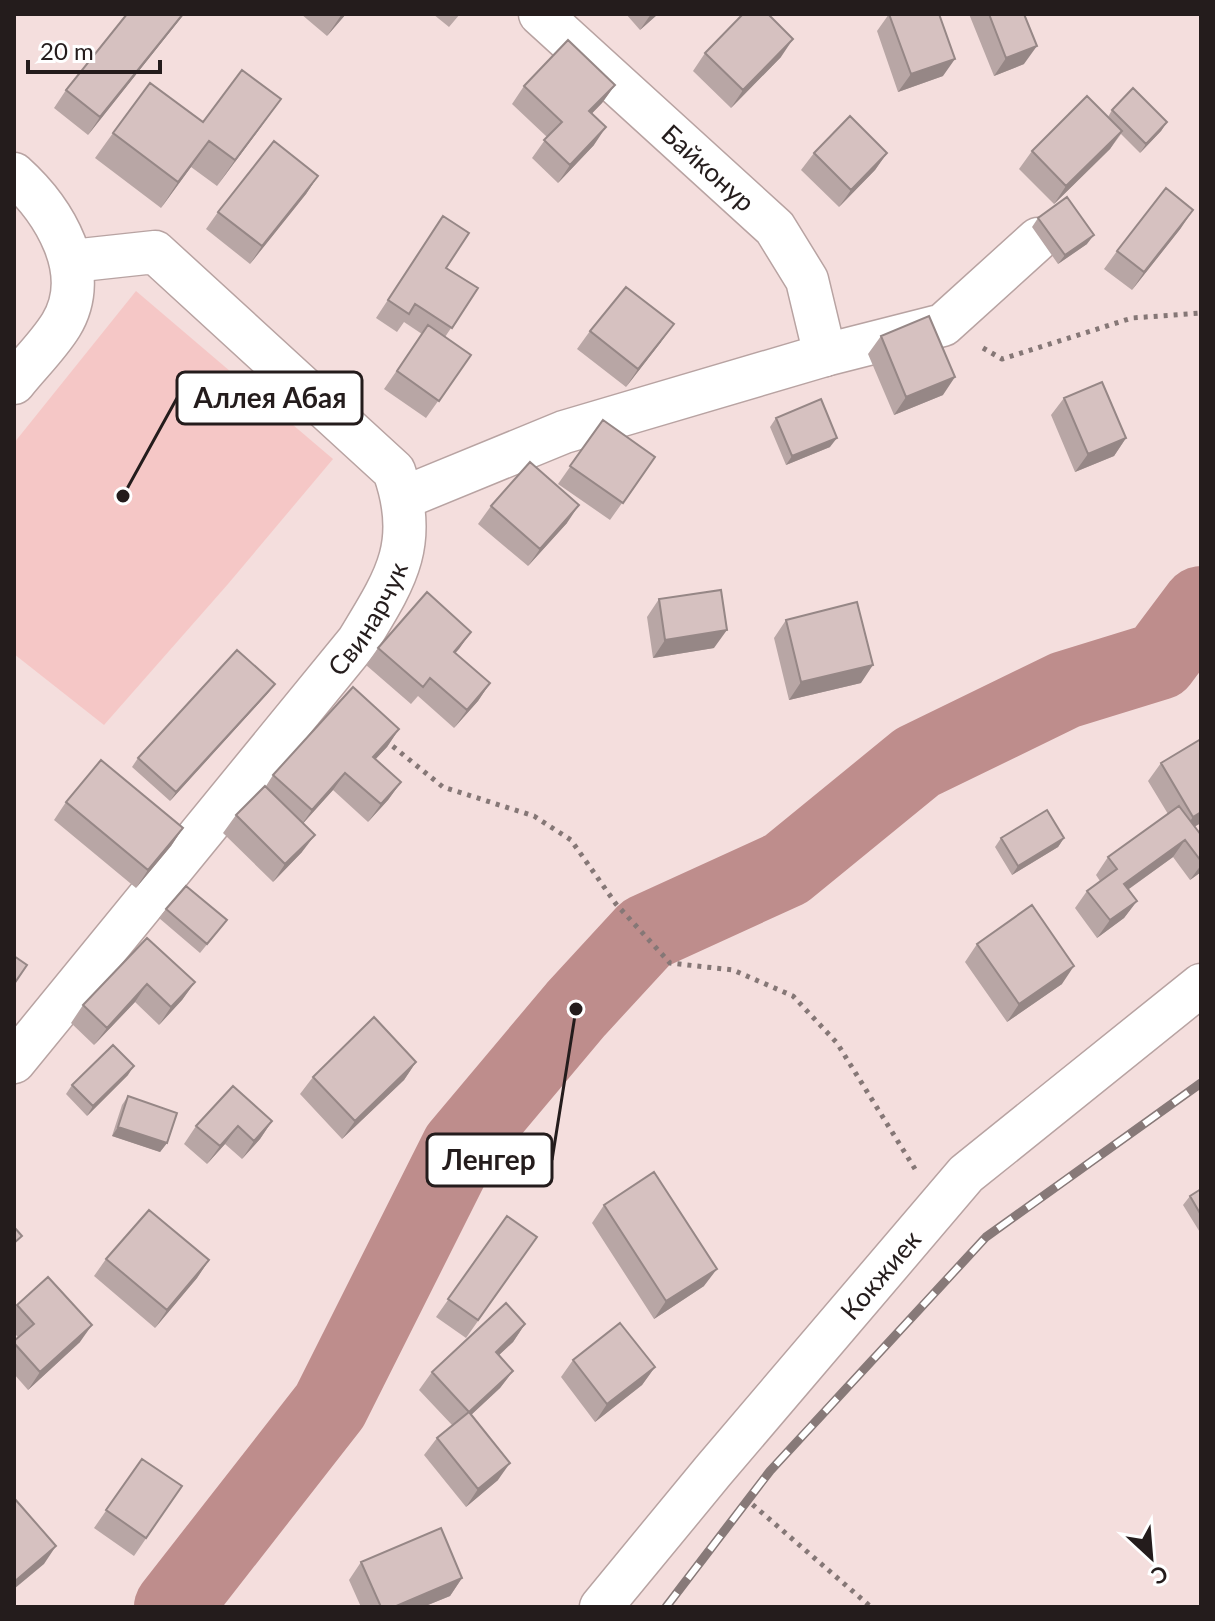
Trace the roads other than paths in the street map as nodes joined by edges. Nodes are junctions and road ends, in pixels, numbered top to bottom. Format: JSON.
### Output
{"nodes":[{"id":1,"x":540,"y":14,"type":"edge"},
{"id":2,"x":14,"y":174,"type":"edge"},
{"id":3,"x":1038,"y":239,"type":"dead end"},
{"id":4,"x":72,"y":261,"type":"junction"},
{"id":5,"x":825,"y":355,"type":"junction"},
{"id":6,"x":14,"y":383,"type":"edge"},
{"id":7,"x":403,"y":498,"type":"junction"},
{"id":8,"x":1201,"y":985,"type":"edge"},
{"id":9,"x":14,"y":1062,"type":"edge"},
{"id":10,"x":601,"y":1607,"type":"edge"}],
"edges":[{"from":1,"to":5,"type":"street","name":"Байконур"},
{"from":2,"to":4,"type":"street"},
{"from":3,"to":5,"type":"street"},
{"from":4,"to":6,"type":"street"},
{"from":4,"to":7,"type":"street","name":"Свинарчук"},
{"from":5,"to":7,"type":"street"},
{"from":7,"to":9,"type":"street","name":"Свинарчук"},
{"from":8,"to":10,"type":"street","name":"Кокжиек"}]}
